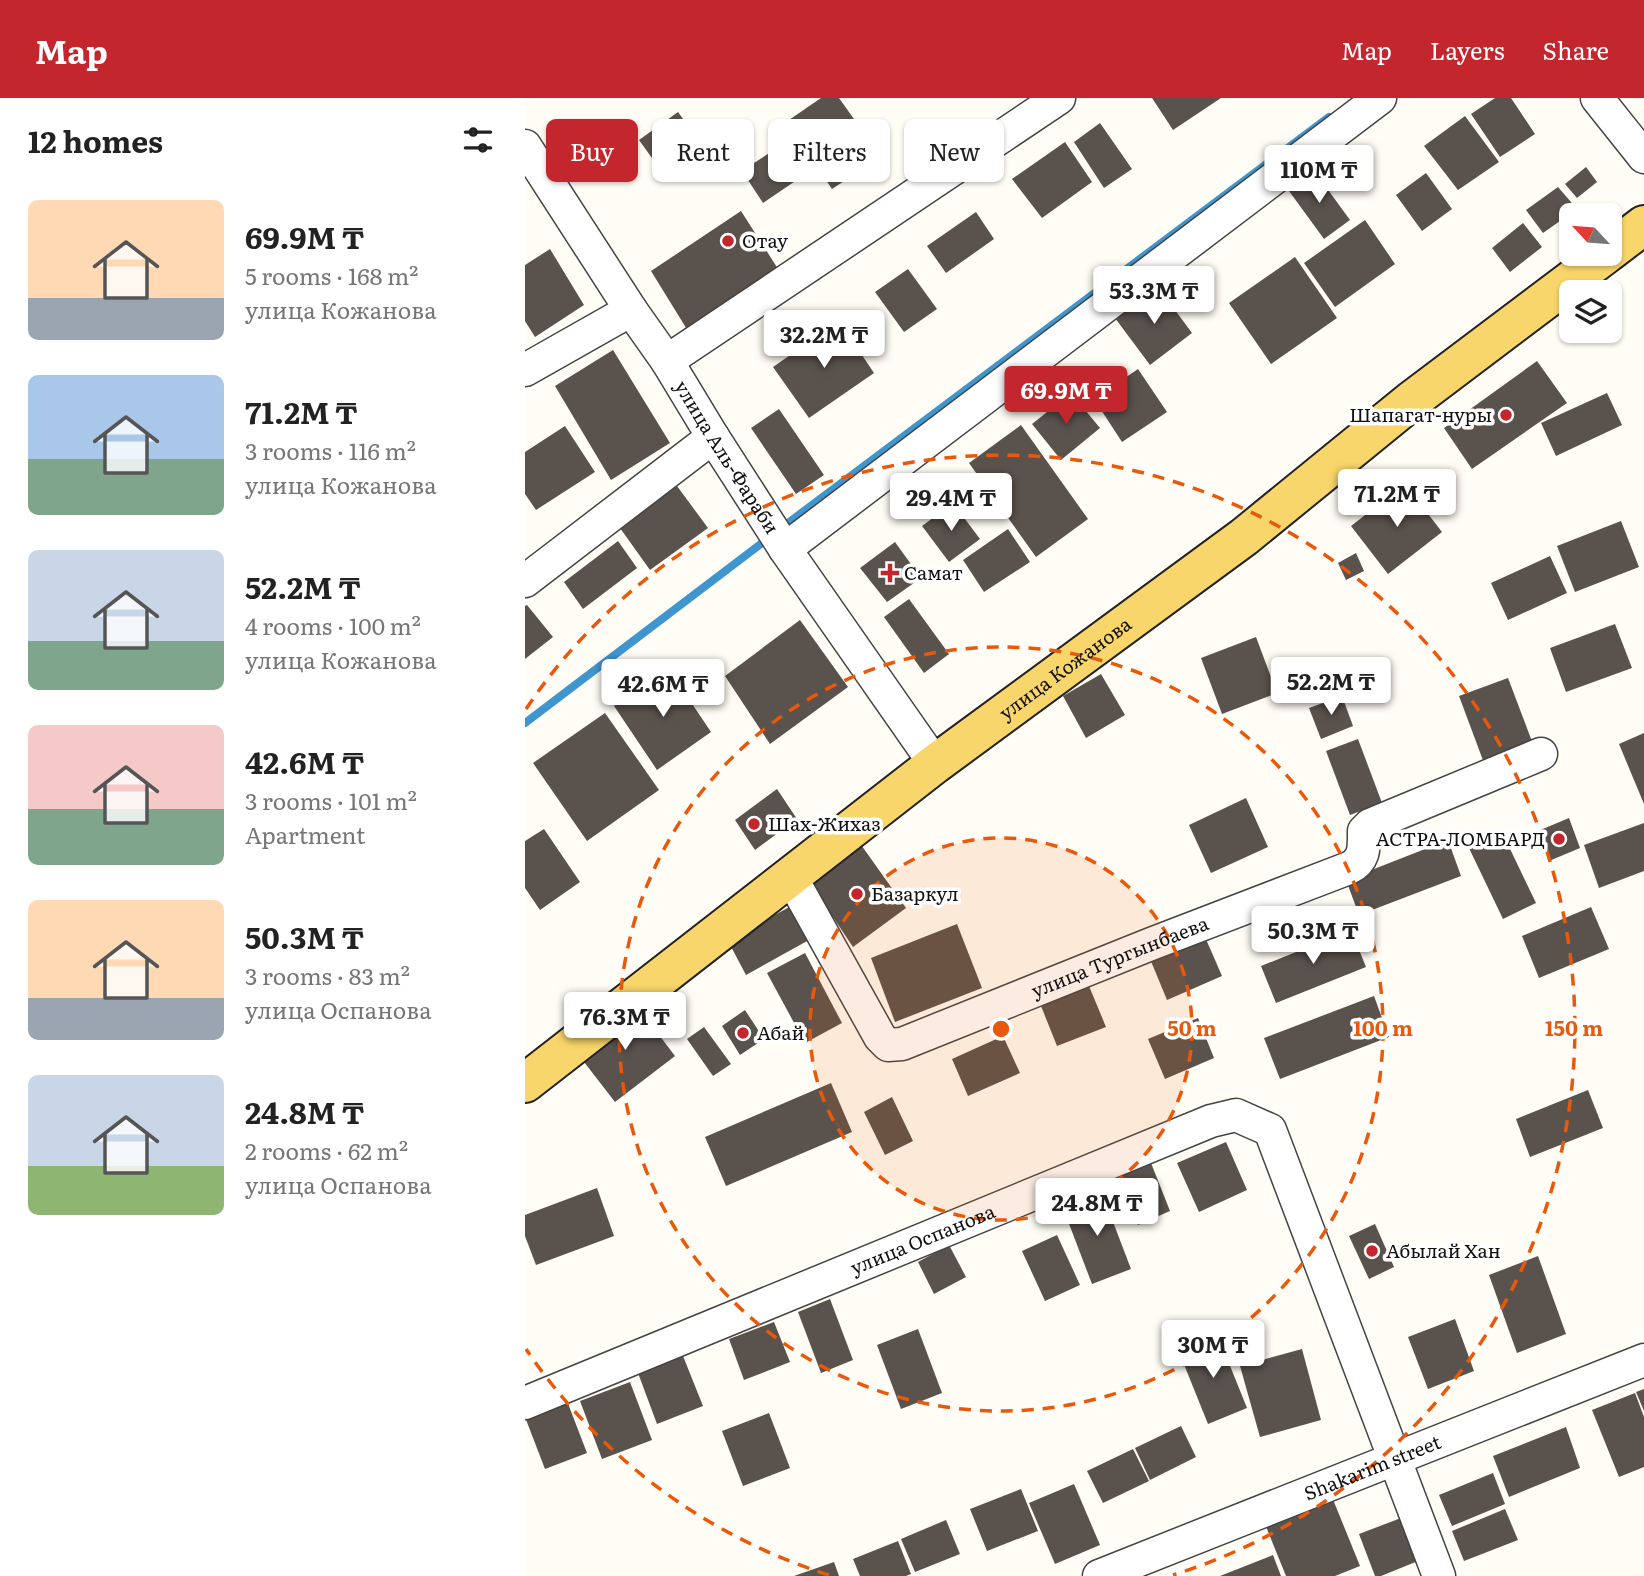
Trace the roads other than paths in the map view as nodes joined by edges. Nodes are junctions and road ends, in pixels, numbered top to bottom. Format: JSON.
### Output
{"nodes":[{"id":1,"x":1059,"y":98,"type":"edge"},
{"id":2,"x":1380,"y":98,"type":"edge"},
{"id":3,"x":1597,"y":98,"type":"edge"},
{"id":4,"x":525,"y":146,"type":"edge"},
{"id":5,"x":1644,"y":157,"type":"edge"},
{"id":6,"x":1644,"y":225,"type":"edge"},
{"id":7,"x":1622,"y":242,"type":"edge"},
{"id":8,"x":1589,"y":266,"type":"edge"},
{"id":9,"x":631,"y":310,"type":"junction"},
{"id":10,"x":667,"y":361,"type":"junction"},
{"id":11,"x":525,"y":370,"type":"edge"},
{"id":12,"x":713,"y":437,"type":"junction"},
{"id":13,"x":786,"y":548,"type":"junction"},
{"id":14,"x":525,"y":581,"type":"edge"},
{"id":15,"x":1541,"y":754,"type":"dead end"},
{"id":16,"x":935,"y":764,"type":"junction"},
{"id":17,"x":792,"y":877,"type":"junction"},
{"id":18,"x":525,"y":1083,"type":"edge"},
{"id":19,"x":1644,"y":1360,"type":"edge"},
{"id":20,"x":525,"y":1403,"type":"edge"},
{"id":21,"x":1394,"y":1459,"type":"junction"},
{"id":22,"x":1099,"y":1576,"type":"edge"},
{"id":23,"x":1439,"y":1576,"type":"edge"}],
"edges":[{"from":1,"to":10,"type":"street"},
{"from":2,"to":13,"type":"street"},
{"from":3,"to":5,"type":"street"},
{"from":4,"to":9,"type":"street","name":"улица Аль-Фараби"},
{"from":6,"to":7,"type":"main road","name":"улица Кожанова"},
{"from":8,"to":16,"type":"main road","name":"улица Кожанова"},
{"from":9,"to":10,"type":"street","name":"улица Аль-Фараби"},
{"from":9,"to":11,"type":"street"},
{"from":10,"to":12,"type":"street","name":"улица Аль-Фараби"},
{"from":12,"to":13,"type":"street","name":"улица Аль-Фараби"},
{"from":12,"to":14,"type":"street"},
{"from":13,"to":16,"type":"street","name":"улица Аль-Фараби"},
{"from":15,"to":17,"type":"street","name":"улица Тургынбаева"},
{"from":16,"to":17,"type":"main road","name":"улица Кожанова"},
{"from":17,"to":18,"type":"main road","name":"улица Кожанова"},
{"from":19,"to":21,"type":"street","name":"Shakarim street"},
{"from":20,"to":21,"type":"street","name":"улица Оспанова"},
{"from":21,"to":22,"type":"street","name":"Shakarim street"},
{"from":21,"to":23,"type":"street","name":"улица Оспанова"}]}
